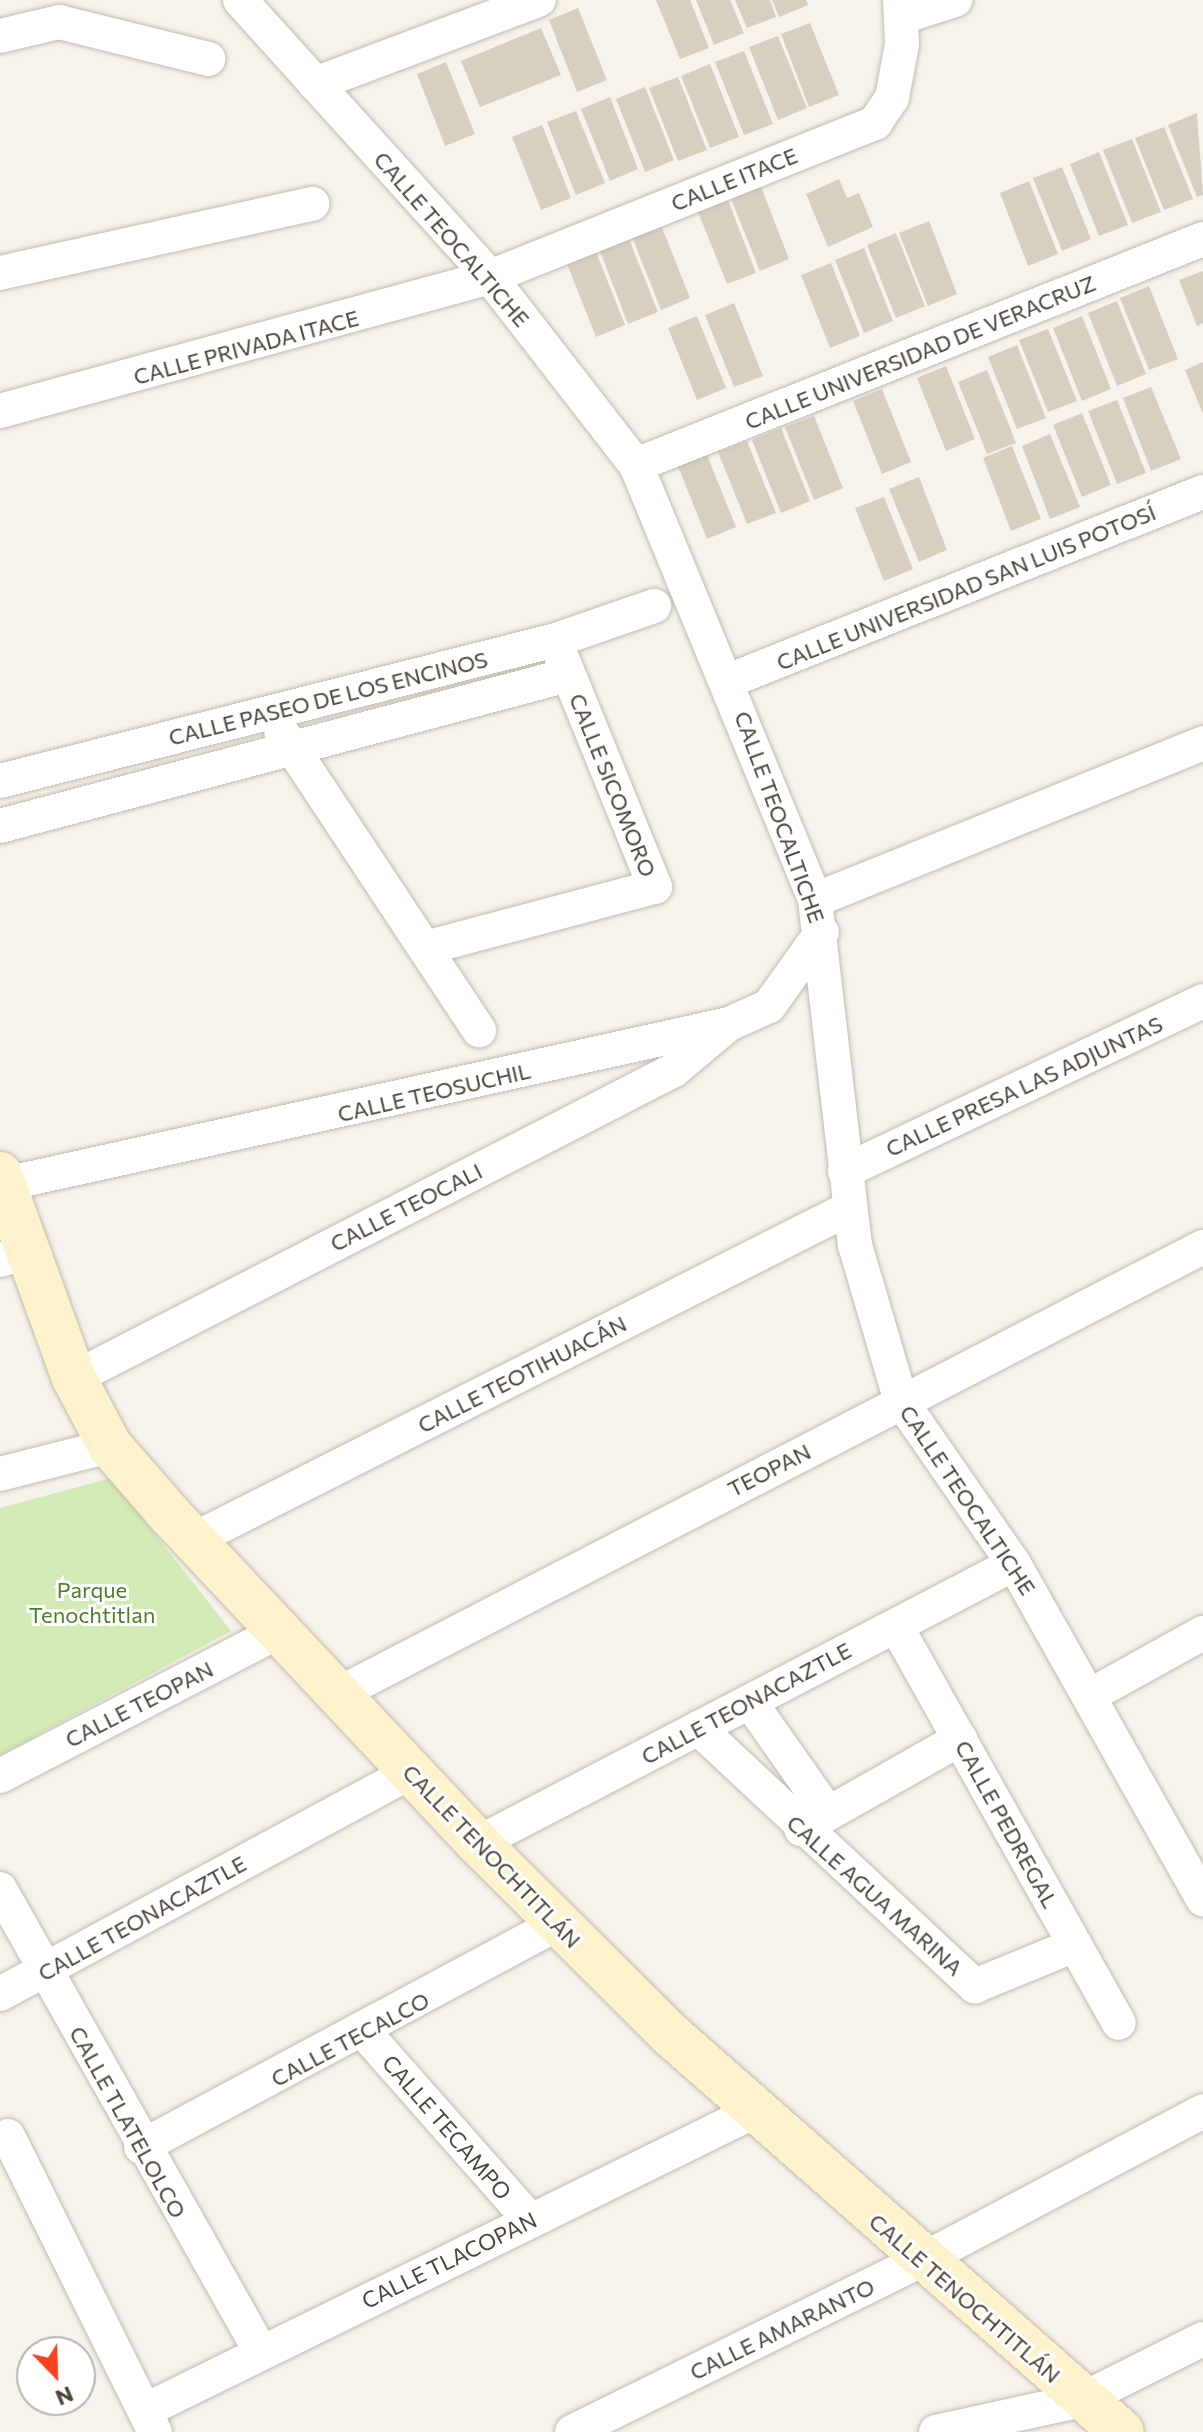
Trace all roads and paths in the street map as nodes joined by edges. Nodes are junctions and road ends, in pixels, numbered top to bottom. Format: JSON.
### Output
{"nodes":[{"id":1,"x":240,"y":0,"type":"edge"},
{"id":2,"x":539,"y":0,"type":"edge"},
{"id":3,"x":955,"y":0,"type":"edge"},
{"id":4,"x":901,"y":9,"type":"edge"},
{"id":5,"x":47,"y":11,"type":"edge"},
{"id":6,"x":0,"y":36,"type":"edge"},
{"id":7,"x":208,"y":59,"type":"dead end"},
{"id":8,"x":315,"y":84,"type":"junction"},
{"id":9,"x":312,"y":204,"type":"dead end"},
{"id":10,"x":1203,"y":239,"type":"edge"},
{"id":11,"x":0,"y":273,"type":"edge"},
{"id":12,"x":490,"y":277,"type":"junction"},
{"id":13,"x":0,"y":411,"type":"edge"},
{"id":14,"x":636,"y":465,"type":"junction"},
{"id":15,"x":1203,"y":492,"type":"edge"},
{"id":16,"x":654,"y":606,"type":"dead end"},
{"id":17,"x":556,"y":640,"type":"junction"},
{"id":18,"x":568,"y":675,"type":"junction"},
{"id":19,"x":728,"y":681,"type":"junction"},
{"id":20,"x":268,"y":714,"type":"junction"},
{"id":21,"x":1203,"y":743,"type":"edge"},
{"id":22,"x":294,"y":748,"type":"junction"},
{"id":23,"x":0,"y":781,"type":"edge"},
{"id":24,"x":0,"y":826,"type":"edge"},
{"id":25,"x":819,"y":916,"type":"junction"},
{"id":26,"x":425,"y":948,"type":"junction"},
{"id":27,"x":1202,"y":1006,"type":"edge"},
{"id":28,"x":729,"y":1024,"type":"junction"},
{"id":29,"x":479,"y":1030,"type":"dead end"},
{"id":30,"x":845,"y":1171,"type":"junction"},
{"id":31,"x":2,"y":1179,"type":"edge"},
{"id":32,"x":850,"y":1208,"type":"junction"},
{"id":33,"x":1203,"y":1247,"type":"edge"},
{"id":34,"x":16,"y":1255,"type":"edge"},
{"id":35,"x":74,"y":1378,"type":"junction"},
{"id":36,"x":901,"y":1401,"type":"junction"},
{"id":37,"x":110,"y":1446,"type":"junction"},
{"id":38,"x":0,"y":1474,"type":"edge"},
{"id":39,"x":193,"y":1540,"type":"junction"},
{"id":40,"x":1014,"y":1564,"type":"junction"},
{"id":41,"x":896,"y":1626,"type":"junction"},
{"id":42,"x":278,"y":1632,"type":"junction"},
{"id":43,"x":1203,"y":1633,"type":"edge"},
{"id":44,"x":336,"y":1695,"type":"junction"},
{"id":45,"x":1091,"y":1695,"type":"junction"},
{"id":46,"x":750,"y":1702,"type":"junction"},
{"id":47,"x":698,"y":1728,"type":"junction"},
{"id":48,"x":960,"y":1739,"type":"junction"},
{"id":49,"x":410,"y":1772,"type":"junction"},
{"id":50,"x":0,"y":1776,"type":"edge"},
{"id":51,"x":815,"y":1821,"type":"junction"},
{"id":52,"x":478,"y":1843,"type":"junction"},
{"id":53,"x":0,"y":1889,"type":"edge"},
{"id":54,"x":1203,"y":1899,"type":"edge"},
{"id":55,"x":557,"y":1924,"type":"junction"},
{"id":56,"x":1075,"y":1945,"type":"junction"},
{"id":57,"x":45,"y":1972,"type":"junction"},
{"id":58,"x":0,"y":1994,"type":"edge"},
{"id":59,"x":1119,"y":2023,"type":"dead end"},
{"id":60,"x":365,"y":2033,"type":"junction"},
{"id":61,"x":1203,"y":2111,"type":"edge"},
{"id":62,"x":753,"y":2112,"type":"junction"},
{"id":63,"x":8,"y":2136,"type":"dead end"},
{"id":64,"x":141,"y":2147,"type":"junction"},
{"id":65,"x":530,"y":2220,"type":"junction"},
{"id":66,"x":922,"y":2260,"type":"junction"},
{"id":67,"x":1203,"y":2339,"type":"edge"},
{"id":68,"x":261,"y":2352,"type":"junction"},
{"id":69,"x":1081,"y":2400,"type":"junction"},
{"id":70,"x":151,"y":2421,"type":"edge"},
{"id":71,"x":572,"y":2432,"type":"edge"},
{"id":72,"x":936,"y":2432,"type":"edge"},
{"id":73,"x":1122,"y":2432,"type":"edge"}],
"edges":[{"from":1,"to":8,"type":"street","name":"CALLE TEOCALTICHE"},
{"from":2,"to":8,"type":"street"},
{"from":3,"to":4,"type":"street"},
{"from":4,"to":12,"type":"street","name":"CALLE ITACE"},
{"from":5,"to":6,"type":"street"},
{"from":5,"to":7,"type":"street"},
{"from":8,"to":12,"type":"street","name":"CALLE TEOCALTICHE"},
{"from":9,"to":11,"type":"street"},
{"from":10,"to":14,"type":"street","name":"CALLE UNIVERSIDAD DE VERACRUZ"},
{"from":12,"to":13,"type":"street","name":"CALLE PRIVADA ITACE"},
{"from":12,"to":14,"type":"street","name":"CALLE TEOCALTICHE"},
{"from":14,"to":19,"type":"street","name":"CALLE TEOCALTICHE"},
{"from":15,"to":19,"type":"street","name":"CALLE UNIVERSIDAD SAN LUIS POTOSÍ"},
{"from":16,"to":17,"type":"street","name":"CALLE PASEO DE LOS ENCINOS"},
{"from":17,"to":18,"type":"street","name":"CALLE SICOMORO"},
{"from":17,"to":20,"type":"street","name":"CALLE PASEO DE LOS ENCINOS"},
{"from":18,"to":22,"type":"street","name":"CALLE PASEO DE LOS ENCINOS"},
{"from":18,"to":26,"type":"street","name":"CALLE SICOMORO"},
{"from":19,"to":25,"type":"street","name":"CALLE TEOCALTICHE"},
{"from":20,"to":22,"type":"street"},
{"from":20,"to":23,"type":"street","name":"CALLE PASEO DE LOS ENCINOS"},
{"from":21,"to":25,"type":"street"},
{"from":22,"to":24,"type":"street","name":"CALLE PASEO DE LOS ENCINOS"},
{"from":22,"to":26,"type":"street"},
{"from":25,"to":28,"type":"street","name":"CALLE TEOSUCHIL"},
{"from":25,"to":30,"type":"street","name":"CALLE TEOCALTICHE"},
{"from":26,"to":29,"type":"street"},
{"from":27,"to":30,"type":"street","name":"CALLE PRESA LAS ADJUNTAS"},
{"from":28,"to":31,"type":"street","name":"CALLE TEOSUCHIL"},
{"from":28,"to":35,"type":"street","name":"CALLE TEOCALI"},
{"from":30,"to":32,"type":"street","name":"CALLE TEOCALTICHE"},
{"from":31,"to":34,"type":"street","name":"CALLE TENOCHTITLÁN"},
{"from":32,"to":36,"type":"street","name":"CALLE TEOCALTICHE"},
{"from":32,"to":39,"type":"street","name":"CALLE TEOTIHUACÁN"},
{"from":33,"to":36,"type":"street","name":"TEOPAN"},
{"from":34,"to":35,"type":"street","name":"CALLE TENOCHTITLÁN"},
{"from":35,"to":37,"type":"street","name":"CALLE TENOCHTITLÁN"},
{"from":36,"to":40,"type":"street","name":"CALLE TEOCALTICHE"},
{"from":36,"to":44,"type":"street","name":"TEOPAN"},
{"from":37,"to":38,"type":"street"},
{"from":37,"to":39,"type":"street","name":"CALLE TENOCHTITLÁN"},
{"from":39,"to":42,"type":"street","name":"CALLE TENOCHTITLÁN"},
{"from":40,"to":41,"type":"street","name":"CALLE TEONACAZTLE"},
{"from":40,"to":45,"type":"street","name":"CALLE TEOCALTICHE"},
{"from":41,"to":46,"type":"street","name":"CALLE TEONACAZTLE"},
{"from":41,"to":48,"type":"street","name":"CALLE PEDREGAL"},
{"from":42,"to":44,"type":"street","name":"CALLE TENOCHTITLÁN"},
{"from":42,"to":50,"type":"street","name":"CALLE TEOPAN"},
{"from":43,"to":45,"type":"street"},
{"from":44,"to":49,"type":"street","name":"CALLE TENOCHTITLÁN"},
{"from":45,"to":54,"type":"street","name":"CALLE TEOCALTICHE"},
{"from":46,"to":47,"type":"street","name":"CALLE TEONACAZTLE"},
{"from":46,"to":51,"type":"street"},
{"from":47,"to":51,"type":"street","name":"CALLE AGUA MARINA"},
{"from":47,"to":52,"type":"street","name":"CALLE TEONACAZTLE"},
{"from":48,"to":51,"type":"street"},
{"from":48,"to":56,"type":"street","name":"CALLE PEDREGAL"},
{"from":49,"to":52,"type":"street","name":"CALLE TENOCHTITLÁN"},
{"from":49,"to":57,"type":"street","name":"CALLE TEONACAZTLE"},
{"from":51,"to":56,"type":"street","name":"CALLE AGUA MARINA"},
{"from":52,"to":55,"type":"street","name":"CALLE TENOCHTITLÁN"},
{"from":53,"to":57,"type":"street","name":"CALLE TLATELOLCO"},
{"from":55,"to":60,"type":"street","name":"CALLE TECALCO"},
{"from":55,"to":62,"type":"street","name":"CALLE TENOCHTITLÁN"},
{"from":56,"to":59,"type":"street","name":"CALLE PEDREGAL"},
{"from":57,"to":58,"type":"street","name":"CALLE TEONACAZTLE"},
{"from":57,"to":64,"type":"street","name":"CALLE TLATELOLCO"},
{"from":60,"to":64,"type":"street","name":"CALLE TECALCO"},
{"from":60,"to":65,"type":"street","name":"CALLE TECAMPO"},
{"from":61,"to":66,"type":"street","name":"CALLE AMARANTO"},
{"from":62,"to":65,"type":"street","name":"CALLE TLACOPAN"},
{"from":62,"to":66,"type":"street","name":"CALLE TENOCHTITLÁN"},
{"from":63,"to":70,"type":"street"},
{"from":64,"to":68,"type":"street","name":"CALLE TLATELOLCO"},
{"from":65,"to":68,"type":"street","name":"CALLE TLACOPAN"},
{"from":66,"to":69,"type":"street","name":"CALLE TENOCHTITLÁN"},
{"from":66,"to":71,"type":"street","name":"CALLE AMARANTO"},
{"from":67,"to":69,"type":"street"},
{"from":68,"to":70,"type":"street","name":"CALLE TLACOPAN"},
{"from":69,"to":72,"type":"street"},
{"from":69,"to":73,"type":"street","name":"CALLE TENOCHTITLÁN"}]}
